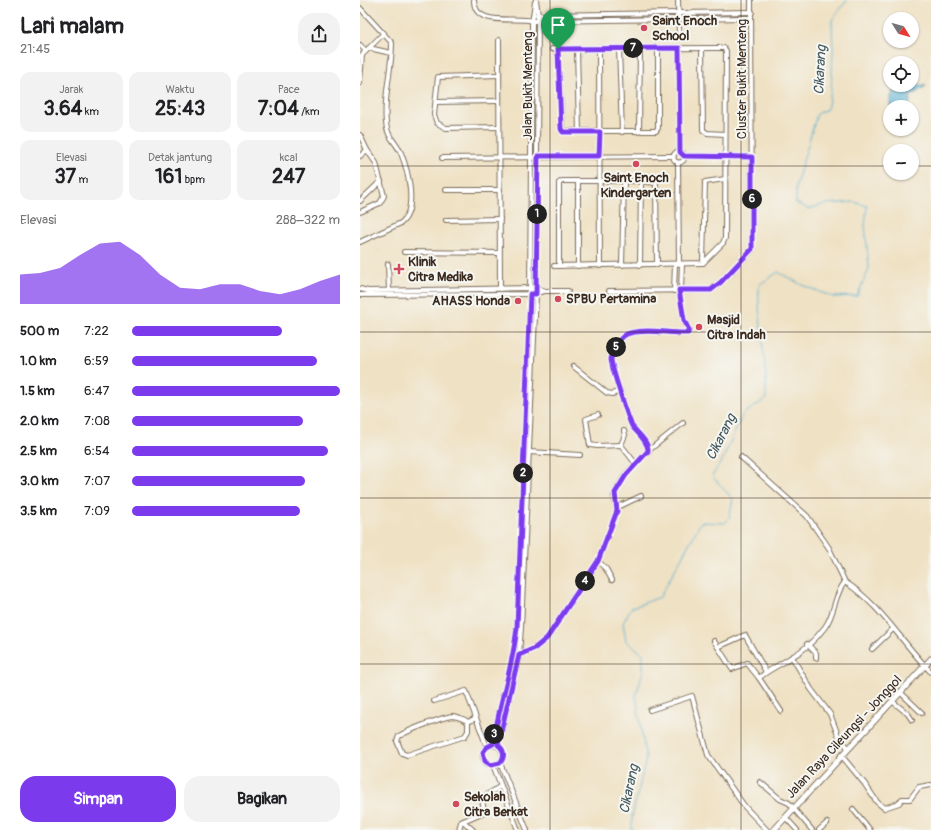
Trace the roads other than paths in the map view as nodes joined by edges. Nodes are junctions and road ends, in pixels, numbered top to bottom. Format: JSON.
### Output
{"nodes":[{"id":1,"x":474,"y":0,"type":"edge"},
{"id":2,"x":678,"y":0,"type":"edge"},
{"id":3,"x":752,"y":0,"type":"edge"},
{"id":4,"x":360,"y":8,"type":"edge"},
{"id":5,"x":677,"y":12,"type":"junction"},
{"id":6,"x":752,"y":12,"type":"junction"},
{"id":7,"x":533,"y":15,"type":"junction"},
{"id":8,"x":538,"y":15,"type":"junction"},
{"id":9,"x":589,"y":16,"type":"junction"},
{"id":10,"x":627,"y":16,"type":"junction"},
{"id":11,"x":525,"y":18,"type":"junction"},
{"id":12,"x":751,"y":18,"type":"junction"},
{"id":13,"x":678,"y":19,"type":"junction"},
{"id":14,"x":538,"y":20,"type":"junction"},
{"id":15,"x":532,"y":21,"type":"junction"},
{"id":16,"x":384,"y":33,"type":"junction"},
{"id":17,"x":679,"y":35,"type":"dead end"},
{"id":18,"x":499,"y":40,"type":"dead end"},
{"id":19,"x":360,"y":45,"type":"edge"},
{"id":20,"x":599,"y":48,"type":"junction"},
{"id":21,"x":619,"y":48,"type":"junction"},
{"id":22,"x":640,"y":48,"type":"junction"},
{"id":23,"x":658,"y":48,"type":"junction"},
{"id":24,"x":679,"y":48,"type":"junction"},
{"id":25,"x":702,"y":48,"type":"junction"},
{"id":26,"x":552,"y":49,"type":"dead end"},
{"id":27,"x":558,"y":49,"type":"junction"},
{"id":28,"x":577,"y":49,"type":"junction"},
{"id":29,"x":364,"y":53,"type":"edge"},
{"id":30,"x":391,"y":53,"type":"junction"},
{"id":31,"x":499,"y":75,"type":"junction"},
{"id":32,"x":360,"y":84,"type":"edge"},
{"id":33,"x":499,"y":101,"type":"junction"},
{"id":34,"x":436,"y":102,"type":"junction"},
{"id":35,"x":499,"y":127,"type":"junction"},
{"id":36,"x":579,"y":132,"type":"junction"},
{"id":37,"x":600,"y":132,"type":"junction"},
{"id":38,"x":622,"y":132,"type":"junction"},
{"id":39,"x":639,"y":132,"type":"junction"},
{"id":40,"x":725,"y":134,"type":"junction"},
{"id":41,"x":360,"y":135,"type":"edge"},
{"id":42,"x":367,"y":150,"type":"junction"},
{"id":43,"x":680,"y":152,"type":"junction"},
{"id":44,"x":360,"y":156,"type":"edge"},
{"id":45,"x":532,"y":156,"type":"junction"},
{"id":46,"x":538,"y":156,"type":"junction"},
{"id":47,"x":599,"y":156,"type":"junction"},
{"id":48,"x":673,"y":156,"type":"junction"},
{"id":49,"x":684,"y":156,"type":"junction"},
{"id":50,"x":752,"y":157,"type":"junction"},
{"id":51,"x":442,"y":158,"type":"dead end"},
{"id":52,"x":500,"y":158,"type":"junction"},
{"id":53,"x":726,"y":158,"type":"junction"},
{"id":54,"x":678,"y":163,"type":"junction"},
{"id":55,"x":725,"y":179,"type":"junction"},
{"id":56,"x":381,"y":181,"type":"junction"},
{"id":57,"x":578,"y":181,"type":"junction"},
{"id":58,"x":599,"y":181,"type":"junction"},
{"id":59,"x":624,"y":181,"type":"junction"},
{"id":60,"x":641,"y":181,"type":"junction"},
{"id":61,"x":446,"y":190,"type":"dead end"},
{"id":62,"x":500,"y":190,"type":"junction"},
{"id":63,"x":360,"y":200,"type":"edge"},
{"id":64,"x":360,"y":212,"type":"edge"},
{"id":65,"x":500,"y":219,"type":"junction"},
{"id":66,"x":446,"y":220,"type":"dead end"},
{"id":67,"x":360,"y":242,"type":"edge"},
{"id":68,"x":404,"y":252,"type":"dead end"},
{"id":69,"x":500,"y":253,"type":"junction"},
{"id":70,"x":703,"y":263,"type":"junction"},
{"id":71,"x":388,"y":264,"type":"dead end"},
{"id":72,"x":679,"y":264,"type":"junction"},
{"id":73,"x":622,"y":265,"type":"junction"},
{"id":74,"x":640,"y":265,"type":"junction"},
{"id":75,"x":657,"y":265,"type":"junction"},
{"id":76,"x":554,"y":266,"type":"dead end"},
{"id":77,"x":560,"y":266,"type":"junction"},
{"id":78,"x":578,"y":266,"type":"junction"},
{"id":79,"x":600,"y":266,"type":"junction"},
{"id":80,"x":530,"y":288,"type":"junction"},
{"id":81,"x":536,"y":288,"type":"junction"},
{"id":82,"x":360,"y":289,"type":"edge"},
{"id":83,"x":500,"y":289,"type":"junction"},
{"id":84,"x":388,"y":290,"type":"junction"},
{"id":85,"x":546,"y":290,"type":"junction"},
{"id":86,"x":678,"y":290,"type":"junction"},
{"id":87,"x":568,"y":291,"type":"dead end"},
{"id":88,"x":609,"y":291,"type":"dead end"},
{"id":89,"x":368,"y":293,"type":"junction"},
{"id":90,"x":530,"y":294,"type":"junction"},
{"id":91,"x":536,"y":294,"type":"junction"},
{"id":92,"x":360,"y":295,"type":"edge"},
{"id":93,"x":573,"y":366,"type":"dead end"},
{"id":94,"x":620,"y":390,"type":"junction"},
{"id":95,"x":598,"y":415,"type":"dead end"},
{"id":96,"x":683,"y":423,"type":"dead end"},
{"id":97,"x":624,"y":431,"type":"dead end"},
{"id":98,"x":620,"y":445,"type":"junction"},
{"id":99,"x":648,"y":451,"type":"junction"},
{"id":100,"x":529,"y":452,"type":"junction"},
{"id":101,"x":580,"y":455,"type":"dead end"},
{"id":102,"x":741,"y":457,"type":"dead end"},
{"id":103,"x":636,"y":464,"type":"junction"},
{"id":104,"x":641,"y":496,"type":"dead end"},
{"id":105,"x":618,"y":507,"type":"junction"},
{"id":106,"x":598,"y":561,"type":"junction"},
{"id":107,"x":612,"y":580,"type":"dead end"},
{"id":108,"x":845,"y":582,"type":"junction"},
{"id":109,"x":893,"y":629,"type":"junction"},
{"id":110,"x":714,"y":642,"type":"dead end"},
{"id":111,"x":807,"y":644,"type":"junction"},
{"id":112,"x":718,"y":647,"type":"junction"},
{"id":113,"x":872,"y":649,"type":"dead end"},
{"id":114,"x":519,"y":655,"type":"junction"},
{"id":115,"x":792,"y":657,"type":"junction"},
{"id":116,"x":816,"y":658,"type":"dead end"},
{"id":117,"x":931,"y":660,"type":"edge"},
{"id":118,"x":925,"y":666,"type":"junction"},
{"id":119,"x":766,"y":672,"type":"junction"},
{"id":120,"x":931,"y":672,"type":"edge"},
{"id":121,"x":759,"y":678,"type":"junction"},
{"id":122,"x":900,"y":692,"type":"junction"},
{"id":123,"x":434,"y":700,"type":"dead end"},
{"id":124,"x":892,"y":701,"type":"junction"},
{"id":125,"x":650,"y":710,"type":"dead end"},
{"id":126,"x":781,"y":711,"type":"dead end"},
{"id":127,"x":922,"y":713,"type":"dead end"},
{"id":128,"x":476,"y":718,"type":"junction"},
{"id":129,"x":912,"y":720,"type":"dead end"},
{"id":130,"x":468,"y":722,"type":"junction"},
{"id":131,"x":493,"y":744,"type":"junction"},
{"id":132,"x":498,"y":745,"type":"junction"},
{"id":133,"x":487,"y":747,"type":"junction"},
{"id":134,"x":848,"y":748,"type":"junction"},
{"id":135,"x":841,"y":755,"type":"junction"},
{"id":136,"x":500,"y":763,"type":"junction"},
{"id":137,"x":493,"y":765,"type":"junction"},
{"id":138,"x":760,"y":782,"type":"dead end"},
{"id":139,"x":931,"y":785,"type":"edge"},
{"id":140,"x":501,"y":786,"type":"junction"},
{"id":141,"x":794,"y":808,"type":"junction"},
{"id":142,"x":853,"y":809,"type":"dead end"},
{"id":143,"x":786,"y":818,"type":"junction"},
{"id":144,"x":463,"y":821,"type":"junction"},
{"id":145,"x":827,"y":823,"type":"dead end"},
{"id":146,"x":459,"y":830,"type":"edge"},
{"id":147,"x":473,"y":830,"type":"edge"},
{"id":148,"x":518,"y":830,"type":"edge"},
{"id":149,"x":527,"y":830,"type":"edge"},
{"id":150,"x":767,"y":830,"type":"edge"},
{"id":151,"x":774,"y":830,"type":"edge"},
{"id":152,"x":797,"y":830,"type":"edge"},
{"id":153,"x":812,"y":830,"type":"edge"},
{"id":154,"x":818,"y":830,"type":"edge"},
{"id":155,"x":870,"y":830,"type":"edge"}],
"edges":[{"from":1,"to":11,"type":"street"},
{"from":2,"to":5,"type":"street"},
{"from":3,"to":6,"type":"street","name":"Cluster Bukit Menteng"},
{"from":4,"to":16,"type":"street"},
{"from":5,"to":6,"type":"street"},
{"from":5,"to":10,"type":"street"},
{"from":5,"to":13,"type":"street"},
{"from":6,"to":12,"type":"street","name":"Cluster Bukit Menteng"},
{"from":7,"to":8,"type":"street"},
{"from":7,"to":8,"type":"street","name":"Jalan Bukit Menteng"},
{"from":7,"to":11,"type":"street"},
{"from":7,"to":15,"type":"street","name":"Jalan Bukit Menteng"},
{"from":8,"to":9,"type":"street"},
{"from":8,"to":14,"type":"street","name":"Jalan Bukit Menteng"},
{"from":9,"to":10,"type":"street"},
{"from":9,"to":14,"type":"street"},
{"from":10,"to":13,"type":"street"},
{"from":11,"to":15,"type":"street"},
{"from":12,"to":13,"type":"street"},
{"from":12,"to":50,"type":"street","name":"Cluster Bukit Menteng"},
{"from":13,"to":17,"type":"street"},
{"from":14,"to":15,"type":"street"},
{"from":14,"to":46,"type":"street","name":"Jalan Bukit Menteng"},
{"from":15,"to":45,"type":"street","name":"Jalan Bukit Menteng"},
{"from":16,"to":29,"type":"street"},
{"from":16,"to":30,"type":"street"},
{"from":18,"to":31,"type":"street"},
{"from":19,"to":29,"type":"street"},
{"from":20,"to":21,"type":"street","name":"Cluster Bukit Menteng"},
{"from":20,"to":28,"type":"street","name":"Cluster Bukit Menteng"},
{"from":20,"to":37,"type":"street"},
{"from":21,"to":22,"type":"street","name":"Cluster Bukit Menteng"},
{"from":21,"to":38,"type":"street"},
{"from":22,"to":23,"type":"street","name":"Cluster Bukit Menteng"},
{"from":22,"to":39,"type":"street"},
{"from":23,"to":24,"type":"street","name":"Cluster Bukit Menteng"},
{"from":23,"to":39,"type":"street"},
{"from":24,"to":25,"type":"street","name":"Cluster Bukit Menteng"},
{"from":24,"to":43,"type":"street"},
{"from":25,"to":40,"type":"street"},
{"from":25,"to":40,"type":"street","name":"Cluster Bukit Menteng"},
{"from":26,"to":27,"type":"street","name":"Cluster Bukit Menteng"},
{"from":27,"to":28,"type":"street","name":"Cluster Bukit Menteng"},
{"from":27,"to":36,"type":"street"},
{"from":28,"to":36,"type":"street"},
{"from":29,"to":30,"type":"street"},
{"from":29,"to":32,"type":"street"},
{"from":30,"to":67,"type":"street"},
{"from":31,"to":33,"type":"street"},
{"from":31,"to":34,"type":"street"},
{"from":33,"to":34,"type":"street"},
{"from":33,"to":35,"type":"street"},
{"from":34,"to":35,"type":"street"},
{"from":35,"to":52,"type":"street"},
{"from":36,"to":37,"type":"street"},
{"from":37,"to":38,"type":"street"},
{"from":37,"to":47,"type":"street"},
{"from":38,"to":39,"type":"street"},
{"from":40,"to":53,"type":"street","name":"Cluster Bukit Menteng"},
{"from":41,"to":42,"type":"street"},
{"from":42,"to":44,"type":"street"},
{"from":42,"to":56,"type":"street"},
{"from":43,"to":48,"type":"street"},
{"from":43,"to":49,"type":"street"},
{"from":45,"to":46,"type":"street"},
{"from":45,"to":52,"type":"street"},
{"from":45,"to":80,"type":"street","name":"Jalan Bukit Menteng"},
{"from":46,"to":47,"type":"street"},
{"from":46,"to":81,"type":"street","name":"Jalan Bukit Menteng"},
{"from":47,"to":48,"type":"street"},
{"from":47,"to":58,"type":"street"},
{"from":48,"to":54,"type":"street"},
{"from":49,"to":53,"type":"street","name":"Cluster Bukit Menteng"},
{"from":49,"to":54,"type":"street"},
{"from":50,"to":53,"type":"street","name":"Cluster Bukit Menteng"},
{"from":50,"to":86,"type":"street","name":"Cluster Bukit Menteng"},
{"from":51,"to":52,"type":"street"},
{"from":52,"to":62,"type":"street"},
{"from":53,"to":55,"type":"street","name":"Cluster Bukit Menteng"},
{"from":54,"to":72,"type":"street"},
{"from":55,"to":70,"type":"street","name":"Cluster Bukit Menteng"},
{"from":55,"to":70,"type":"street"},
{"from":56,"to":63,"type":"street"},
{"from":56,"to":64,"type":"street"},
{"from":57,"to":58,"type":"street"},
{"from":57,"to":77,"type":"street"},
{"from":57,"to":78,"type":"street"},
{"from":58,"to":59,"type":"street"},
{"from":58,"to":79,"type":"street"},
{"from":59,"to":60,"type":"street"},
{"from":59,"to":73,"type":"street"},
{"from":60,"to":74,"type":"street"},
{"from":60,"to":75,"type":"street"},
{"from":61,"to":62,"type":"street"},
{"from":62,"to":65,"type":"street"},
{"from":65,"to":66,"type":"street"},
{"from":65,"to":69,"type":"street"},
{"from":68,"to":69,"type":"street"},
{"from":69,"to":83,"type":"street"},
{"from":70,"to":72,"type":"street"},
{"from":71,"to":84,"type":"street"},
{"from":72,"to":75,"type":"street"},
{"from":72,"to":86,"type":"street"},
{"from":72,"to":86,"type":"street"},
{"from":73,"to":74,"type":"street"},
{"from":73,"to":79,"type":"street"},
{"from":74,"to":75,"type":"street"},
{"from":76,"to":77,"type":"street"},
{"from":77,"to":78,"type":"street"},
{"from":78,"to":79,"type":"street"},
{"from":80,"to":81,"type":"street"},
{"from":80,"to":83,"type":"street"},
{"from":80,"to":90,"type":"street","name":"Jalan Bukit Menteng"},
{"from":81,"to":85,"type":"street"},
{"from":81,"to":91,"type":"street","name":"Jalan Bukit Menteng"},
{"from":82,"to":89,"type":"street"},
{"from":83,"to":84,"type":"street"},
{"from":84,"to":89,"type":"street"},
{"from":85,"to":87,"type":"street"},
{"from":85,"to":91,"type":"street"},
{"from":86,"to":88,"type":"street","name":"Cluster Bukit Menteng"},
{"from":86,"to":94,"type":"street"},
{"from":89,"to":90,"type":"street"},
{"from":89,"to":92,"type":"street"},
{"from":90,"to":91,"type":"street"},
{"from":90,"to":131,"type":"street","name":"Jalan Bukit Menteng"},
{"from":91,"to":100,"type":"street","name":"Jalan Bukit Menteng"},
{"from":93,"to":94,"type":"street"},
{"from":94,"to":99,"type":"street"},
{"from":95,"to":98,"type":"street"},
{"from":96,"to":99,"type":"street"},
{"from":97,"to":98,"type":"street"},
{"from":98,"to":103,"type":"street"},
{"from":99,"to":103,"type":"street"},
{"from":100,"to":101,"type":"street"},
{"from":100,"to":114,"type":"street","name":"Jalan Bukit Menteng"},
{"from":102,"to":108,"type":"street"},
{"from":103,"to":105,"type":"street"},
{"from":104,"to":105,"type":"street"},
{"from":105,"to":106,"type":"street"},
{"from":106,"to":107,"type":"street"},
{"from":106,"to":114,"type":"street"},
{"from":108,"to":109,"type":"street"},
{"from":108,"to":111,"type":"street"},
{"from":109,"to":113,"type":"street"},
{"from":109,"to":118,"type":"street"},
{"from":110,"to":112,"type":"street"},
{"from":111,"to":115,"type":"street"},
{"from":111,"to":116,"type":"street"},
{"from":112,"to":119,"type":"street"},
{"from":112,"to":121,"type":"street"},
{"from":114,"to":132,"type":"street","name":"Jalan Bukit Menteng"},
{"from":115,"to":119,"type":"street"},
{"from":115,"to":134,"type":"street"},
{"from":117,"to":118,"type":"main road","name":"Jalan Raya Cileungsi - Jonggol"},
{"from":118,"to":120,"type":"street"},
{"from":118,"to":122,"type":"main road","name":"Jalan Raya Cileungsi - Jonggol"},
{"from":119,"to":121,"type":"street"},
{"from":121,"to":126,"type":"street"},
{"from":122,"to":124,"type":"main road","name":"Jalan Raya Cileungsi - Jonggol"},
{"from":122,"to":127,"type":"street"},
{"from":123,"to":128,"type":"street"},
{"from":124,"to":129,"type":"street"},
{"from":124,"to":134,"type":"main road","name":"Jalan Raya Cileungsi - Jonggol"},
{"from":125,"to":150,"type":"street"},
{"from":128,"to":130,"type":"street"},
{"from":128,"to":133,"type":"street"},
{"from":130,"to":130,"type":"street"},
{"from":131,"to":132,"type":"street"},
{"from":131,"to":133,"type":"street"},
{"from":132,"to":136,"type":"street","name":"Jalan Bukit Menteng"},
{"from":133,"to":137,"type":"street"},
{"from":134,"to":135,"type":"main road","name":"Jalan Raya Cileungsi - Jonggol"},
{"from":135,"to":139,"type":"street"},
{"from":135,"to":141,"type":"main road","name":"Jalan Raya Cileungsi - Jonggol"},
{"from":136,"to":137,"type":"street"},
{"from":136,"to":149,"type":"street"},
{"from":137,"to":140,"type":"street"},
{"from":138,"to":141,"type":"street"},
{"from":140,"to":144,"type":"street"},
{"from":140,"to":148,"type":"street"},
{"from":141,"to":143,"type":"main road","name":"Jalan Raya Cileungsi - Jonggol"},
{"from":141,"to":153,"type":"street"},
{"from":142,"to":155,"type":"street"},
{"from":143,"to":151,"type":"main road","name":"Jalan Raya Cileungsi - Jonggol"},
{"from":143,"to":152,"type":"street"},
{"from":144,"to":146,"type":"street"},
{"from":144,"to":147,"type":"street"},
{"from":145,"to":154,"type":"street"}]}
